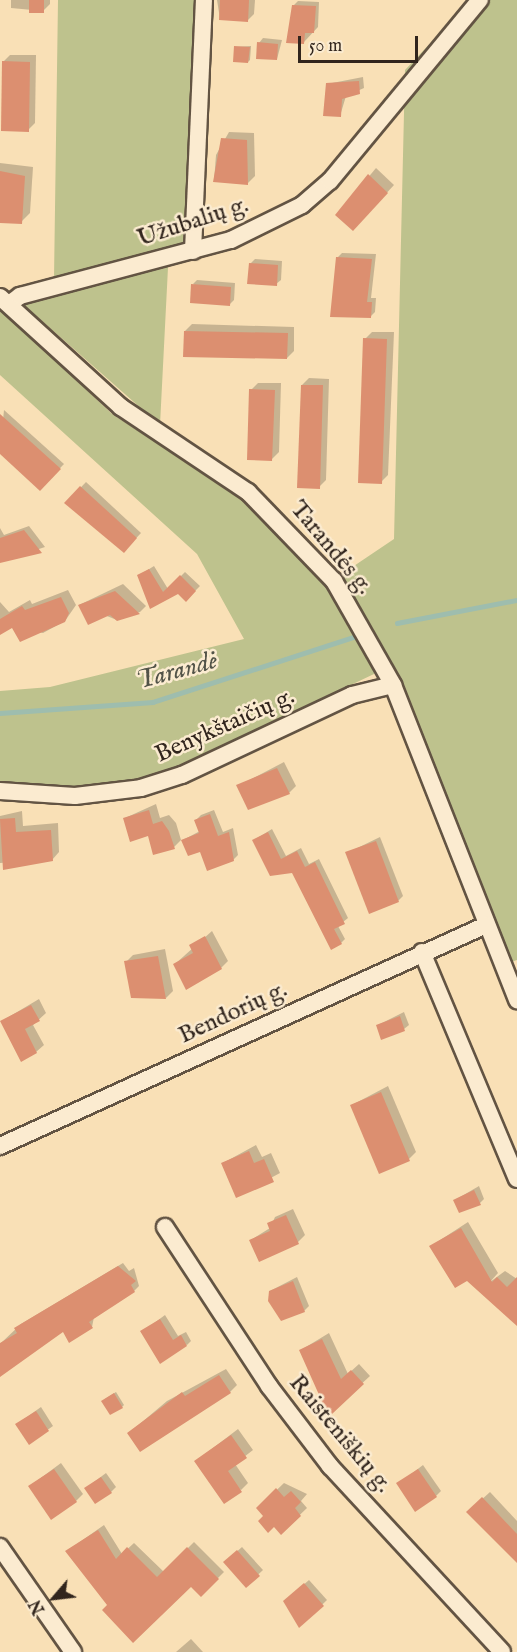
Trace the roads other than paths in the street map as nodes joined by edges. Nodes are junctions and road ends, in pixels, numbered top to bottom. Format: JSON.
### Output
{"nodes":[{"id":1,"x":204,"y":0,"type":"edge"},
{"id":2,"x":480,"y":0,"type":"edge"},
{"id":3,"x":193,"y":251,"type":"junction"},
{"id":4,"x":4,"y":301,"type":"edge"},
{"id":5,"x":393,"y":686,"type":"junction"},
{"id":6,"x":0,"y":791,"type":"edge"},
{"id":7,"x":486,"y":925,"type":"junction"},
{"id":8,"x":422,"y":952,"type":"junction"},
{"id":9,"x":517,"y":1000,"type":"edge"},
{"id":10,"x":0,"y":1146,"type":"edge"},
{"id":11,"x":517,"y":1179,"type":"edge"},
{"id":12,"x":165,"y":1227,"type":"dead end"},
{"id":13,"x":0,"y":1547,"type":"edge"},
{"id":14,"x":73,"y":1652,"type":"edge"},
{"id":15,"x":502,"y":1652,"type":"edge"}],
"edges":[{"from":1,"to":3,"type":"street"},
{"from":2,"to":3,"type":"street","name":"Užubalių g."},
{"from":3,"to":4,"type":"street","name":"Užubalių g."},
{"from":4,"to":5,"type":"street","name":"Tarandės g."},
{"from":5,"to":6,"type":"street","name":"Benykštaičių g."},
{"from":5,"to":7,"type":"street","name":"Tarandės g."},
{"from":7,"to":8,"type":"street","name":"Bendorių g."},
{"from":7,"to":9,"type":"street","name":"Tarandės g."},
{"from":8,"to":10,"type":"street","name":"Bendorių g."},
{"from":8,"to":11,"type":"street"},
{"from":12,"to":15,"type":"street","name":"Raisteniškių g."},
{"from":13,"to":14,"type":"street"}]}
